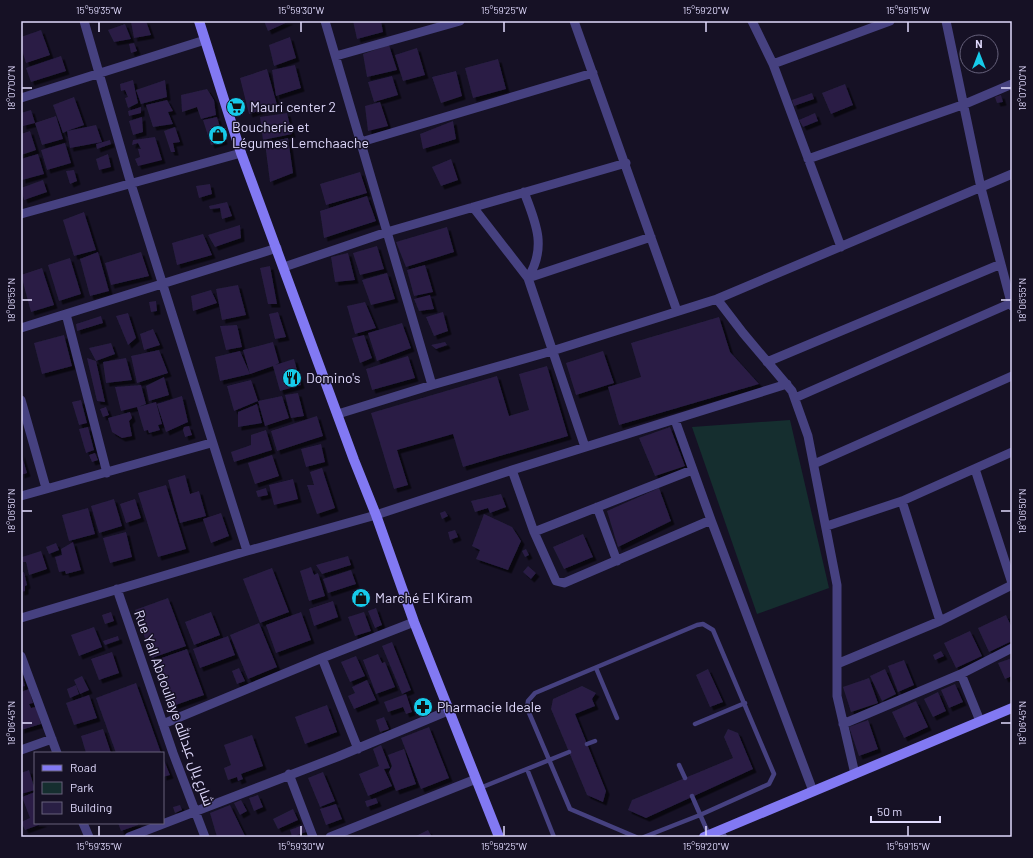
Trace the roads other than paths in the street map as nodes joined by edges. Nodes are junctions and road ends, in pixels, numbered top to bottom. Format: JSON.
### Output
{"nodes":[{"id":1,"x":84,"y":21,"type":"edge"},
{"id":2,"x":199,"y":21,"type":"edge"},
{"id":3,"x":325,"y":21,"type":"edge"},
{"id":4,"x":574,"y":21,"type":"edge"},
{"id":5,"x":752,"y":21,"type":"edge"},
{"id":6,"x":890,"y":21,"type":"edge"},
{"id":7,"x":946,"y":21,"type":"edge"},
{"id":8,"x":455,"y":22,"type":"edge"},
{"id":9,"x":206,"y":40,"type":"junction"},
{"id":10,"x":336,"y":56,"type":"junction"},
{"id":11,"x":773,"y":64,"type":"junction"},
{"id":12,"x":593,"y":73,"type":"junction"},
{"id":13,"x":100,"y":74,"type":"junction"},
{"id":14,"x":1012,"y":84,"type":"edge"},
{"id":15,"x":21,"y":98,"type":"edge"},
{"id":16,"x":964,"y":104,"type":"junction"},
{"id":17,"x":361,"y":142,"type":"junction"},
{"id":18,"x":241,"y":153,"type":"junction"},
{"id":19,"x":808,"y":159,"type":"junction"},
{"id":20,"x":626,"y":163,"type":"junction"},
{"id":21,"x":1012,"y":174,"type":"edge"},
{"id":22,"x":131,"y":184,"type":"junction"},
{"id":23,"x":981,"y":188,"type":"junction"},
{"id":24,"x":524,"y":192,"type":"junction"},
{"id":25,"x":473,"y":207,"type":"junction"},
{"id":26,"x":21,"y":214,"type":"edge"},
{"id":27,"x":387,"y":232,"type":"junction"},
{"id":28,"x":651,"y":237,"type":"junction"},
{"id":29,"x":841,"y":247,"type":"junction"},
{"id":30,"x":277,"y":248,"type":"junction"},
{"id":31,"x":1001,"y":264,"type":"junction"},
{"id":32,"x":284,"y":267,"type":"junction"},
{"id":33,"x":528,"y":278,"type":"junction"},
{"id":34,"x":162,"y":284,"type":"junction"},
{"id":35,"x":717,"y":299,"type":"junction"},
{"id":36,"x":1012,"y":304,"type":"edge"},
{"id":37,"x":677,"y":311,"type":"junction"},
{"id":38,"x":66,"y":314,"type":"junction"},
{"id":39,"x":21,"y":328,"type":"edge"},
{"id":40,"x":552,"y":351,"type":"junction"},
{"id":41,"x":767,"y":362,"type":"junction"},
{"id":42,"x":1012,"y":376,"type":"edge"},
{"id":43,"x":787,"y":384,"type":"junction"},
{"id":44,"x":432,"y":385,"type":"junction"},
{"id":45,"x":795,"y":398,"type":"junction"},
{"id":46,"x":21,"y":400,"type":"edge"},
{"id":47,"x":338,"y":414,"type":"junction"},
{"id":48,"x":675,"y":420,"type":"junction"},
{"id":49,"x":211,"y":443,"type":"junction"},
{"id":50,"x":585,"y":447,"type":"junction"},
{"id":51,"x":1012,"y":452,"type":"edge"},
{"id":52,"x":814,"y":464,"type":"junction"},
{"id":53,"x":975,"y":469,"type":"junction"},
{"id":54,"x":512,"y":470,"type":"junction"},
{"id":55,"x":692,"y":470,"type":"junction"},
{"id":56,"x":108,"y":473,"type":"junction"},
{"id":57,"x":46,"y":488,"type":"junction"},
{"id":58,"x":21,"y":496,"type":"edge"},
{"id":59,"x":902,"y":502,"type":"junction"},
{"id":60,"x":597,"y":507,"type":"junction"},
{"id":61,"x":376,"y":515,"type":"junction"},
{"id":62,"x":711,"y":520,"type":"junction"},
{"id":63,"x":827,"y":526,"type":"junction"},
{"id":64,"x":534,"y":532,"type":"junction"},
{"id":65,"x":247,"y":551,"type":"junction"},
{"id":66,"x":617,"y":561,"type":"junction"},
{"id":67,"x":1012,"y":584,"type":"edge"},
{"id":68,"x":117,"y":589,"type":"junction"},
{"id":69,"x":21,"y":618,"type":"edge"},
{"id":70,"x":940,"y":621,"type":"junction"},
{"id":71,"x":414,"y":622,"type":"junction"},
{"id":72,"x":1012,"y":648,"type":"edge"},
{"id":73,"x":21,"y":656,"type":"edge"},
{"id":74,"x":322,"y":658,"type":"junction"},
{"id":75,"x":838,"y":664,"type":"junction"},
{"id":76,"x":596,"y":668,"type":"junction"},
{"id":77,"x":961,"y":674,"type":"junction"},
{"id":78,"x":745,"y":703,"type":"junction"},
{"id":79,"x":1012,"y":708,"type":"edge"},
{"id":80,"x":450,"y":710,"type":"junction"},
{"id":81,"x":617,"y":718,"type":"dead end"},
{"id":82,"x":980,"y":721,"type":"junction"},
{"id":83,"x":163,"y":724,"type":"junction"},
{"id":84,"x":696,"y":724,"type":"dead end"},
{"id":85,"x":843,"y":724,"type":"junction"},
{"id":86,"x":52,"y":739,"type":"junction"},
{"id":87,"x":595,"y":741,"type":"dead end"},
{"id":88,"x":587,"y":744,"type":"dead end"},
{"id":89,"x":358,"y":748,"type":"junction"},
{"id":90,"x":21,"y":750,"type":"edge"},
{"id":91,"x":57,"y":752,"type":"edge"},
{"id":92,"x":569,"y":752,"type":"dead end"},
{"id":93,"x":549,"y":760,"type":"junction"},
{"id":94,"x":679,"y":765,"type":"dead end"},
{"id":95,"x":527,"y":769,"type":"junction"},
{"id":96,"x":289,"y":774,"type":"junction"},
{"id":97,"x":855,"y":774,"type":"junction"},
{"id":98,"x":685,"y":778,"type":"dead end"},
{"id":99,"x":477,"y":784,"type":"junction"},
{"id":100,"x":813,"y":791,"type":"junction"},
{"id":101,"x":692,"y":796,"type":"dead end"},
{"id":102,"x":195,"y":812,"type":"junction"},
{"id":103,"x":700,"y":815,"type":"junction"},
{"id":104,"x":83,"y":824,"type":"edge"},
{"id":105,"x":163,"y":824,"type":"edge"},
{"id":106,"x":164,"y":824,"type":"edge"},
{"id":107,"x":724,"y":833,"type":"edge"},
{"id":108,"x":707,"y":836,"type":"edge"},
{"id":109,"x":89,"y":837,"type":"edge"},
{"id":110,"x":129,"y":837,"type":"edge"},
{"id":111,"x":205,"y":837,"type":"edge"},
{"id":112,"x":314,"y":837,"type":"edge"},
{"id":113,"x":330,"y":837,"type":"edge"},
{"id":114,"x":499,"y":837,"type":"edge"},
{"id":115,"x":554,"y":837,"type":"edge"},
{"id":116,"x":636,"y":837,"type":"edge"},
{"id":117,"x":644,"y":837,"type":"edge"}],
"edges":[{"from":1,"to":13,"type":"street"},
{"from":2,"to":9,"type":"street"},
{"from":3,"to":10,"type":"street"},
{"from":4,"to":12,"type":"street"},
{"from":5,"to":11,"type":"street"},
{"from":6,"to":11,"type":"street"},
{"from":7,"to":16,"type":"street"},
{"from":8,"to":10,"type":"street"},
{"from":9,"to":13,"type":"street"},
{"from":9,"to":18,"type":"street"},
{"from":10,"to":17,"type":"street"},
{"from":11,"to":19,"type":"street"},
{"from":12,"to":17,"type":"street"},
{"from":12,"to":20,"type":"street"},
{"from":13,"to":15,"type":"street"},
{"from":13,"to":22,"type":"street"},
{"from":14,"to":16,"type":"street"},
{"from":16,"to":19,"type":"street"},
{"from":16,"to":23,"type":"street"},
{"from":17,"to":27,"type":"street"},
{"from":18,"to":22,"type":"street"},
{"from":18,"to":30,"type":"street"},
{"from":19,"to":29,"type":"street"},
{"from":20,"to":24,"type":"street"},
{"from":20,"to":28,"type":"street"},
{"from":21,"to":23,"type":"street"},
{"from":22,"to":26,"type":"street"},
{"from":22,"to":34,"type":"street"},
{"from":23,"to":29,"type":"street"},
{"from":23,"to":31,"type":"street"},
{"from":24,"to":25,"type":"street"},
{"from":24,"to":33,"type":"street"},
{"from":25,"to":27,"type":"street"},
{"from":25,"to":33,"type":"street"},
{"from":27,"to":32,"type":"street"},
{"from":27,"to":44,"type":"street"},
{"from":28,"to":33,"type":"street"},
{"from":28,"to":37,"type":"street"},
{"from":29,"to":35,"type":"street"},
{"from":30,"to":32,"type":"street"},
{"from":30,"to":34,"type":"street"},
{"from":31,"to":36,"type":"street"},
{"from":31,"to":41,"type":"street"},
{"from":32,"to":47,"type":"street"},
{"from":33,"to":40,"type":"street"},
{"from":34,"to":38,"type":"street"},
{"from":34,"to":49,"type":"street"},
{"from":35,"to":37,"type":"street"},
{"from":35,"to":41,"type":"street"},
{"from":36,"to":45,"type":"street"},
{"from":37,"to":40,"type":"street"},
{"from":38,"to":39,"type":"street"},
{"from":38,"to":56,"type":"street"},
{"from":40,"to":44,"type":"street"},
{"from":40,"to":50,"type":"street"},
{"from":41,"to":43,"type":"street"},
{"from":42,"to":52,"type":"street"},
{"from":43,"to":45,"type":"street"},
{"from":43,"to":48,"type":"street"},
{"from":44,"to":47,"type":"street"},
{"from":45,"to":52,"type":"street"},
{"from":46,"to":57,"type":"street"},
{"from":47,"to":61,"type":"street"},
{"from":48,"to":50,"type":"street"},
{"from":48,"to":55,"type":"street"},
{"from":49,"to":56,"type":"street"},
{"from":49,"to":65,"type":"street"},
{"from":50,"to":54,"type":"street"},
{"from":51,"to":53,"type":"street"},
{"from":52,"to":63,"type":"street"},
{"from":53,"to":59,"type":"street"},
{"from":53,"to":67,"type":"street"},
{"from":54,"to":61,"type":"street"},
{"from":54,"to":64,"type":"street"},
{"from":55,"to":60,"type":"street"},
{"from":55,"to":62,"type":"street"},
{"from":56,"to":57,"type":"street"},
{"from":57,"to":58,"type":"street"},
{"from":59,"to":63,"type":"street"},
{"from":59,"to":70,"type":"street"},
{"from":60,"to":64,"type":"street"},
{"from":60,"to":66,"type":"street"},
{"from":61,"to":65,"type":"street"},
{"from":61,"to":71,"type":"street"},
{"from":62,"to":66,"type":"street"},
{"from":62,"to":100,"type":"street"},
{"from":63,"to":75,"type":"street"},
{"from":64,"to":66,"type":"street"},
{"from":65,"to":68,"type":"street"},
{"from":67,"to":70,"type":"street"},
{"from":68,"to":69,"type":"street"},
{"from":68,"to":83,"type":"street","name":"Rue Yall Abdoullaye شارع يال عبدالله"},
{"from":70,"to":75,"type":"street"},
{"from":71,"to":74,"type":"street"},
{"from":71,"to":80,"type":"street"},
{"from":72,"to":77,"type":"street"},
{"from":73,"to":86,"type":"street"},
{"from":74,"to":83,"type":"street"},
{"from":74,"to":89,"type":"street"},
{"from":75,"to":85,"type":"street"},
{"from":76,"to":78,"type":"lane"},
{"from":76,"to":81,"type":"lane"},
{"from":76,"to":93,"type":"lane"},
{"from":77,"to":82,"type":"street"},
{"from":77,"to":85,"type":"street"},
{"from":78,"to":84,"type":"lane"},
{"from":78,"to":103,"type":"lane"},
{"from":79,"to":82,"type":"street"},
{"from":80,"to":89,"type":"street"},
{"from":80,"to":99,"type":"street"},
{"from":82,"to":97,"type":"street"},
{"from":83,"to":102,"type":"street","name":"Rue Yall Abdoullaye شارع يال عبدالله"},
{"from":85,"to":97,"type":"street"},
{"from":86,"to":90,"type":"street"},
{"from":86,"to":91,"type":"street"},
{"from":87,"to":88,"type":"lane"},
{"from":89,"to":96,"type":"street"},
{"from":92,"to":93,"type":"lane"},
{"from":93,"to":95,"type":"lane"},
{"from":93,"to":116,"type":"lane"},
{"from":94,"to":98,"type":"lane"},
{"from":95,"to":99,"type":"lane"},
{"from":95,"to":115,"type":"lane"},
{"from":96,"to":102,"type":"street"},
{"from":96,"to":112,"type":"street"},
{"from":97,"to":100,"type":"street"},
{"from":99,"to":113,"type":"street"},
{"from":99,"to":114,"type":"street"},
{"from":100,"to":107,"type":"street"},
{"from":101,"to":103,"type":"lane"},
{"from":102,"to":106,"type":"street"},
{"from":102,"to":111,"type":"street","name":"Rue Yall Abdoullaye شارع يال عبدالله"},
{"from":103,"to":108,"type":"lane"},
{"from":103,"to":117,"type":"lane"},
{"from":104,"to":109,"type":"street"},
{"from":105,"to":110,"type":"street"},
{"from":107,"to":108,"type":"street"}]}
